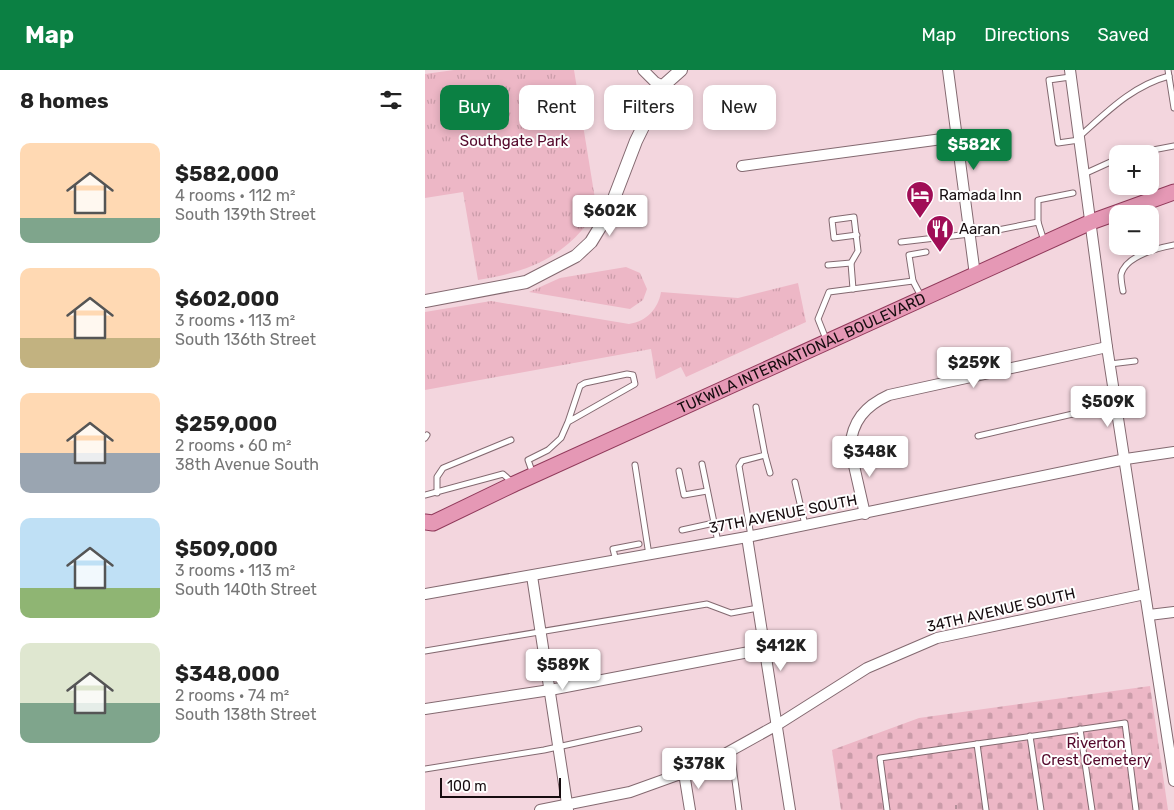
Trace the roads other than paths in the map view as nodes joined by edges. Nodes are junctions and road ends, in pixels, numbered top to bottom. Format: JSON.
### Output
{"nodes":[{"id":1,"x":643,"y":70,"type":"edge"},
{"id":2,"x":681,"y":70,"type":"edge"},
{"id":3,"x":948,"y":70,"type":"edge"},
{"id":4,"x":1169,"y":73,"type":"edge"},
{"id":5,"x":1070,"y":74,"type":"edge"},
{"id":6,"x":661,"y":85,"type":"edge"},
{"id":7,"x":664,"y":85,"type":"edge"},
{"id":8,"x":1174,"y":108,"type":"edge"},
{"id":9,"x":641,"y":130,"type":"edge"},
{"id":10,"x":957,"y":137,"type":"junction"},
{"id":11,"x":1079,"y":138,"type":"junction"},
{"id":12,"x":1174,"y":146,"type":"edge"},
{"id":13,"x":1159,"y":149,"type":"edge"},
{"id":14,"x":1109,"y":163,"type":"edge"},
{"id":15,"x":742,"y":166,"type":"dead end"},
{"id":16,"x":1084,"y":174,"type":"junction"},
{"id":17,"x":1073,"y":193,"type":"dead end"},
{"id":18,"x":1174,"y":196,"type":"edge"},
{"id":19,"x":1038,"y":222,"type":"junction"},
{"id":20,"x":1091,"y":222,"type":"junction"},
{"id":21,"x":970,"y":233,"type":"junction"},
{"id":22,"x":857,"y":235,"type":"junction"},
{"id":23,"x":901,"y":242,"type":"dead end"},
{"id":24,"x":1045,"y":243,"type":"junction"},
{"id":25,"x":1174,"y":245,"type":"edge"},
{"id":26,"x":926,"y":252,"type":"dead end"},
{"id":27,"x":851,"y":263,"type":"junction"},
{"id":28,"x":828,"y":265,"type":"dead end"},
{"id":29,"x":975,"y":275,"type":"junction"},
{"id":30,"x":913,"y":281,"type":"junction"},
{"id":31,"x":853,"y":289,"type":"junction"},
{"id":32,"x":1123,"y":291,"type":"dead end"},
{"id":33,"x":923,"y":299,"type":"junction"},
{"id":34,"x":425,"y":301,"type":"edge"},
{"id":35,"x":827,"y":342,"type":"junction"},
{"id":36,"x":1107,"y":347,"type":"junction"},
{"id":37,"x":1135,"y":360,"type":"dead end"},
{"id":38,"x":1110,"y":364,"type":"junction"},
{"id":39,"x":1117,"y":404,"type":"junction"},
{"id":40,"x":756,"y":407,"type":"dead end"},
{"id":41,"x":568,"y":422,"type":"junction"},
{"id":42,"x":978,"y":436,"type":"dead end"},
{"id":43,"x":511,"y":440,"type":"dead end"},
{"id":44,"x":1174,"y":452,"type":"edge"},
{"id":45,"x":765,"y":454,"type":"junction"},
{"id":46,"x":1126,"y":459,"type":"junction"},
{"id":47,"x":702,"y":464,"type":"dead end"},
{"id":48,"x":635,"y":465,"type":"dead end"},
{"id":49,"x":679,"y":471,"type":"dead end"},
{"id":50,"x":770,"y":473,"type":"dead end"},
{"id":51,"x":534,"y":475,"type":"junction"},
{"id":52,"x":795,"y":482,"type":"dead end"},
{"id":53,"x":514,"y":484,"type":"junction"},
{"id":54,"x":707,"y":490,"type":"junction"},
{"id":55,"x":437,"y":492,"type":"junction"},
{"id":56,"x":425,"y":496,"type":"edge"},
{"id":57,"x":865,"y":514,"type":"junction"},
{"id":58,"x":714,"y":524,"type":"junction"},
{"id":59,"x":428,"y":526,"type":"edge"},
{"id":60,"x":805,"y":526,"type":"junction"},
{"id":61,"x":682,"y":530,"type":"dead end"},
{"id":62,"x":749,"y":537,"type":"junction"},
{"id":63,"x":718,"y":543,"type":"junction"},
{"id":64,"x":639,"y":544,"type":"dead end"},
{"id":65,"x":649,"y":555,"type":"junction"},
{"id":66,"x":616,"y":561,"type":"junction"},
{"id":67,"x":532,"y":576,"type":"junction"},
{"id":68,"x":425,"y":594,"type":"edge"},
{"id":69,"x":1145,"y":594,"type":"junction"},
{"id":70,"x":758,"y":608,"type":"junction"},
{"id":71,"x":1174,"y":612,"type":"edge"},
{"id":72,"x":1149,"y":615,"type":"junction"},
{"id":73,"x":541,"y":632,"type":"junction"},
{"id":74,"x":765,"y":649,"type":"junction"},
{"id":75,"x":425,"y":651,"type":"edge"},
{"id":76,"x":551,"y":690,"type":"junction"},
{"id":77,"x":425,"y":709,"type":"edge"},
{"id":78,"x":777,"y":725,"type":"junction"},
{"id":79,"x":639,"y":729,"type":"dead end"},
{"id":80,"x":1080,"y":729,"type":"junction"},
{"id":81,"x":1030,"y":736,"type":"junction"},
{"id":82,"x":977,"y":744,"type":"junction"},
{"id":83,"x":559,"y":745,"type":"junction"},
{"id":84,"x":731,"y":751,"type":"junction"},
{"id":85,"x":1173,"y":767,"type":"edge"},
{"id":86,"x":425,"y":769,"type":"edge"},
{"id":87,"x":684,"y":773,"type":"junction"},
{"id":88,"x":1174,"y":781,"type":"edge"},
{"id":89,"x":568,"y":808,"type":"edge"},
{"id":90,"x":541,"y":810,"type":"edge"},
{"id":91,"x":689,"y":810,"type":"edge"},
{"id":92,"x":739,"y":810,"type":"edge"},
{"id":93,"x":790,"y":810,"type":"edge"},
{"id":94,"x":887,"y":810,"type":"edge"},
{"id":95,"x":986,"y":810,"type":"edge"},
{"id":96,"x":1041,"y":810,"type":"edge"},
{"id":97,"x":1092,"y":810,"type":"edge"},
{"id":98,"x":1136,"y":810,"type":"edge"}],
"edges":[{"from":1,"to":6,"type":"street"},
{"from":2,"to":7,"type":"street"},
{"from":3,"to":10,"type":"street"},
{"from":4,"to":8,"type":"lane"},
{"from":4,"to":11,"type":"lane"},
{"from":5,"to":11,"type":"street"},
{"from":5,"to":11,"type":"lane"},
{"from":9,"to":34,"type":"street"},
{"from":10,"to":15,"type":"street"},
{"from":10,"to":21,"type":"street"},
{"from":11,"to":16,"type":"street"},
{"from":12,"to":13,"type":"lane"},
{"from":14,"to":16,"type":"lane"},
{"from":16,"to":20,"type":"street"},
{"from":17,"to":19,"type":"lane"},
{"from":18,"to":20,"type":"main road","name":"TUKWILA INTERNATIONAL BOULEVARD"},
{"from":19,"to":21,"type":"lane"},
{"from":19,"to":24,"type":"lane"},
{"from":20,"to":24,"type":"main road","name":"TUKWILA INTERNATIONAL BOULEVARD"},
{"from":20,"to":36,"type":"street"},
{"from":21,"to":23,"type":"lane"},
{"from":21,"to":29,"type":"street"},
{"from":22,"to":22,"type":"lane"},
{"from":22,"to":27,"type":"lane"},
{"from":24,"to":29,"type":"main road","name":"TUKWILA INTERNATIONAL BOULEVARD"},
{"from":25,"to":32,"type":"lane"},
{"from":26,"to":30,"type":"lane"},
{"from":27,"to":28,"type":"lane"},
{"from":27,"to":31,"type":"lane"},
{"from":29,"to":33,"type":"main road","name":"TUKWILA INTERNATIONAL BOULEVARD"},
{"from":30,"to":31,"type":"lane"},
{"from":30,"to":33,"type":"lane"},
{"from":31,"to":35,"type":"lane"},
{"from":33,"to":35,"type":"main road","name":"TUKWILA INTERNATIONAL BOULEVARD"},
{"from":35,"to":51,"type":"main road","name":"TUKWILA INTERNATIONAL BOULEVARD"},
{"from":36,"to":38,"type":"street"},
{"from":36,"to":57,"type":"street"},
{"from":37,"to":38,"type":"lane"},
{"from":38,"to":39,"type":"street"},
{"from":39,"to":42,"type":"lane"},
{"from":39,"to":46,"type":"street"},
{"from":40,"to":45,"type":"lane"},
{"from":41,"to":41,"type":"lane"},
{"from":41,"to":51,"type":"lane"},
{"from":43,"to":55,"type":"lane"},
{"from":44,"to":46,"type":"street","name":"37TH AVENUE SOUTH"},
{"from":45,"to":50,"type":"lane"},
{"from":45,"to":62,"type":"lane"},
{"from":46,"to":57,"type":"street","name":"37TH AVENUE SOUTH"},
{"from":46,"to":69,"type":"street"},
{"from":47,"to":54,"type":"lane"},
{"from":48,"to":65,"type":"lane"},
{"from":49,"to":54,"type":"lane"},
{"from":51,"to":53,"type":"main road","name":"TUKWILA INTERNATIONAL BOULEVARD"},
{"from":52,"to":60,"type":"lane"},
{"from":53,"to":55,"type":"lane"},
{"from":53,"to":59,"type":"main road","name":"TUKWILA INTERNATIONAL BOULEVARD"},
{"from":54,"to":58,"type":"lane"},
{"from":55,"to":56,"type":"lane"},
{"from":57,"to":60,"type":"street","name":"37TH AVENUE SOUTH"},
{"from":58,"to":61,"type":"lane"},
{"from":58,"to":63,"type":"lane"},
{"from":60,"to":62,"type":"street","name":"37TH AVENUE SOUTH"},
{"from":62,"to":63,"type":"street","name":"37TH AVENUE SOUTH"},
{"from":62,"to":70,"type":"street"},
{"from":63,"to":65,"type":"street","name":"37TH AVENUE SOUTH"},
{"from":64,"to":66,"type":"lane"},
{"from":65,"to":66,"type":"street","name":"37TH AVENUE SOUTH"},
{"from":66,"to":67,"type":"street","name":"37TH AVENUE SOUTH"},
{"from":67,"to":68,"type":"street","name":"37TH AVENUE SOUTH"},
{"from":67,"to":73,"type":"street"},
{"from":69,"to":72,"type":"street"},
{"from":69,"to":78,"type":"street","name":"34TH AVENUE SOUTH"},
{"from":70,"to":73,"type":"lane"},
{"from":70,"to":74,"type":"street"},
{"from":71,"to":72,"type":"street"},
{"from":72,"to":85,"type":"street"},
{"from":73,"to":75,"type":"lane"},
{"from":73,"to":76,"type":"street"},
{"from":74,"to":76,"type":"street"},
{"from":74,"to":78,"type":"street"},
{"from":76,"to":77,"type":"street"},
{"from":76,"to":83,"type":"street"},
{"from":78,"to":84,"type":"street","name":"34TH AVENUE SOUTH"},
{"from":78,"to":93,"type":"street"},
{"from":79,"to":83,"type":"lane"},
{"from":80,"to":81,"type":"lane"},
{"from":80,"to":97,"type":"lane"},
{"from":80,"to":98,"type":"lane"},
{"from":81,"to":82,"type":"lane"},
{"from":81,"to":96,"type":"lane"},
{"from":82,"to":94,"type":"lane"},
{"from":82,"to":95,"type":"lane"},
{"from":83,"to":86,"type":"lane"},
{"from":83,"to":89,"type":"street"},
{"from":84,"to":87,"type":"street","name":"34TH AVENUE SOUTH"},
{"from":84,"to":92,"type":"lane"},
{"from":85,"to":88,"type":"street"},
{"from":87,"to":89,"type":"street","name":"34TH AVENUE SOUTH"},
{"from":87,"to":91,"type":"street"},
{"from":89,"to":90,"type":"street","name":"34TH AVENUE SOUTH"}]}
